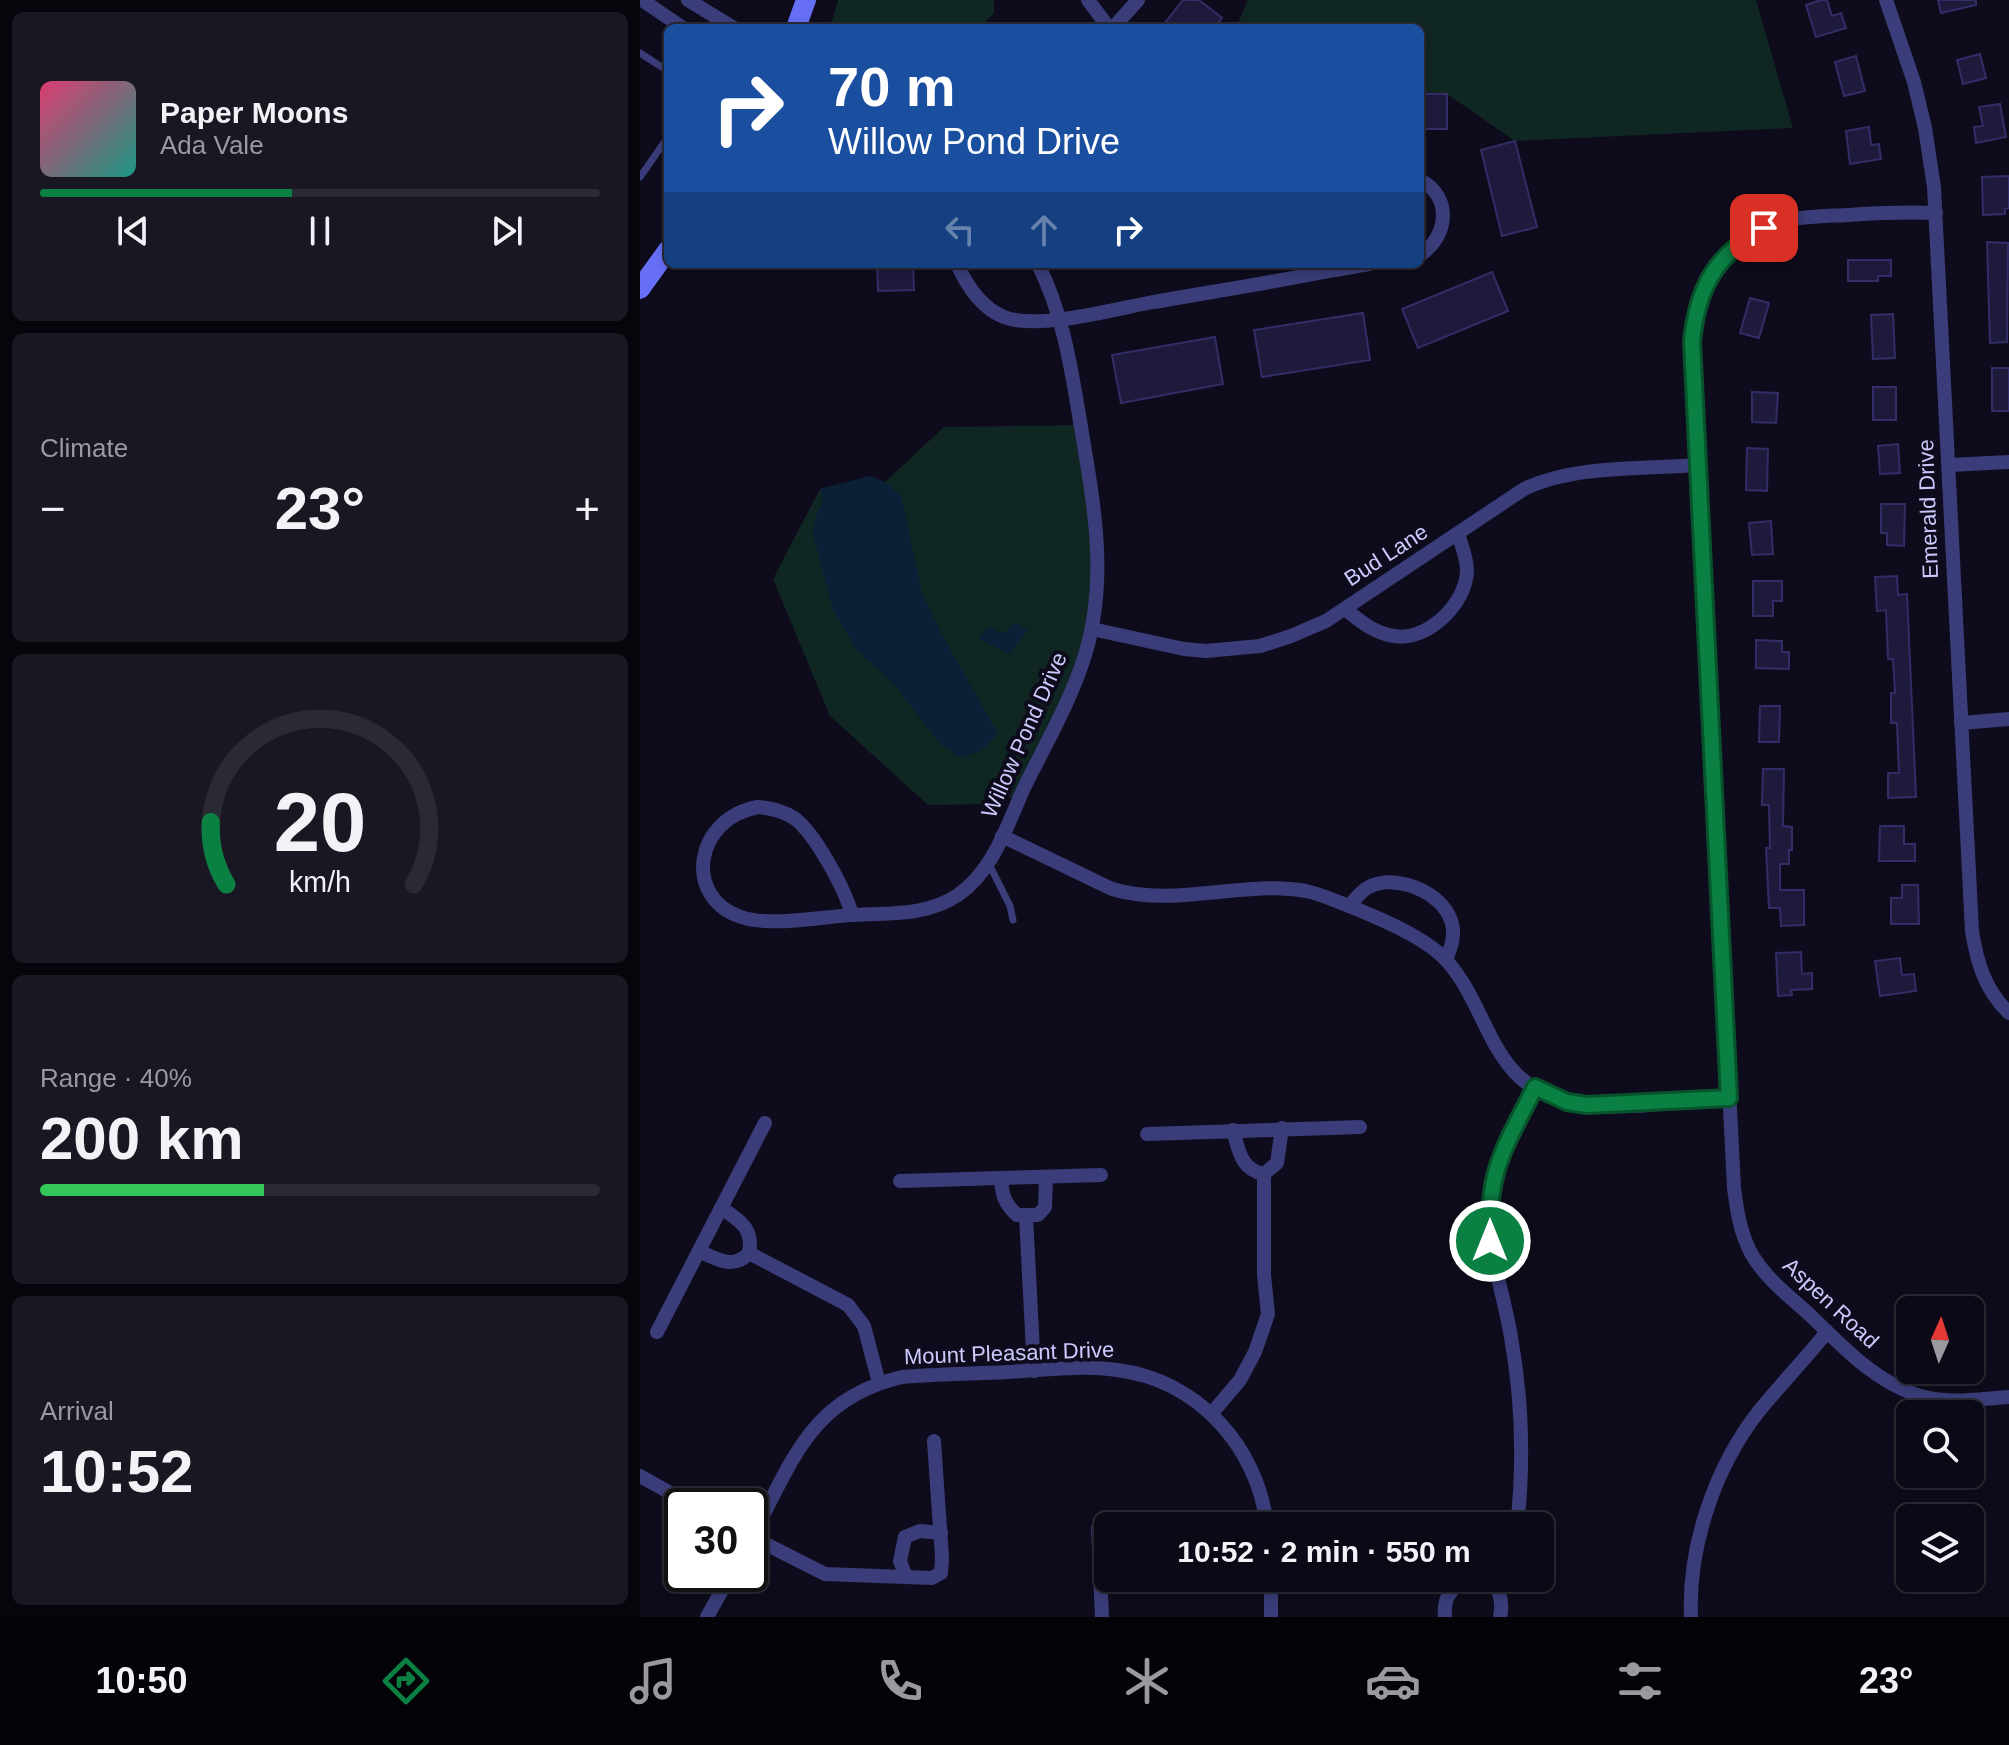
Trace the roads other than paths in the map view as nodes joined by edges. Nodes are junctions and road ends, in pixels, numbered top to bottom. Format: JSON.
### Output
{"nodes":[{"id":1,"x":642,"y":0,"type":"edge"},
{"id":2,"x":688,"y":0,"type":"edge"},
{"id":3,"x":806,"y":0,"type":"edge"},
{"id":4,"x":1088,"y":0,"type":"edge"},
{"id":5,"x":1138,"y":0,"type":"edge"},
{"id":6,"x":1886,"y":0,"type":"edge"},
{"id":7,"x":677,"y":24,"type":"edge"},
{"id":8,"x":727,"y":24,"type":"edge"},
{"id":9,"x":797,"y":24,"type":"edge"},
{"id":10,"x":1108,"y":24,"type":"edge"},
{"id":11,"x":1115,"y":24,"type":"edge"},
{"id":12,"x":640,"y":53,"type":"edge"},
{"id":13,"x":664,"y":68,"type":"edge"},
{"id":14,"x":664,"y":143,"type":"edge"},
{"id":15,"x":640,"y":177,"type":"edge"},
{"id":16,"x":1424,"y":184,"type":"edge"},
{"id":17,"x":1936,"y":213,"type":"junction"},
{"id":18,"x":1424,"y":252,"type":"edge"},
{"id":19,"x":664,"y":256,"type":"edge"},
{"id":20,"x":959,"y":268,"type":"edge"},
{"id":21,"x":1040,"y":268,"type":"edge"},
{"id":22,"x":1330,"y":268,"type":"edge"},
{"id":23,"x":640,"y":289,"type":"edge"},
{"id":24,"x":1060,"y":318,"type":"junction"},
{"id":25,"x":2009,"y":462,"type":"edge"},
{"id":26,"x":1698,"y":465,"type":"junction"},
{"id":27,"x":1949,"y":465,"type":"junction"},
{"id":28,"x":1458,"y":534,"type":"junction"},
{"id":29,"x":1345,"y":609,"type":"junction"},
{"id":30,"x":1092,"y":629,"type":"junction"},
{"id":31,"x":2009,"y":719,"type":"edge"},
{"id":32,"x":1961,"y":723,"type":"junction"},
{"id":33,"x":1002,"y":836,"type":"junction"},
{"id":34,"x":988,"y":862,"type":"junction"},
{"id":35,"x":1349,"y":906,"type":"junction"},
{"id":36,"x":852,"y":915,"type":"junction"},
{"id":37,"x":1013,"y":920,"type":"dead end"},
{"id":38,"x":1446,"y":960,"type":"junction"},
{"id":39,"x":2009,"y":1013,"type":"edge"},
{"id":40,"x":1535,"y":1087,"type":"junction"},
{"id":41,"x":1729,"y":1098,"type":"junction"},
{"id":42,"x":765,"y":1123,"type":"dead end"},
{"id":43,"x":1360,"y":1127,"type":"dead end"},
{"id":44,"x":1282,"y":1128,"type":"junction"},
{"id":45,"x":1233,"y":1130,"type":"junction"},
{"id":46,"x":1147,"y":1134,"type":"dead end"},
{"id":47,"x":1264,"y":1174,"type":"junction"},
{"id":48,"x":1101,"y":1175,"type":"dead end"},
{"id":49,"x":1046,"y":1177,"type":"junction"},
{"id":50,"x":1001,"y":1178,"type":"junction"},
{"id":51,"x":900,"y":1181,"type":"dead end"},
{"id":52,"x":721,"y":1208,"type":"junction"},
{"id":53,"x":1026,"y":1216,"type":"junction"},
{"id":54,"x":699,"y":1251,"type":"junction"},
{"id":55,"x":749,"y":1253,"type":"junction"},
{"id":56,"x":657,"y":1332,"type":"dead end"},
{"id":57,"x":1827,"y":1332,"type":"junction"},
{"id":58,"x":1034,"y":1371,"type":"junction"},
{"id":59,"x":879,"y":1383,"type":"junction"},
{"id":60,"x":2009,"y":1397,"type":"edge"},
{"id":61,"x":1212,"y":1413,"type":"junction"},
{"id":62,"x":934,"y":1441,"type":"dead end"},
{"id":63,"x":640,"y":1476,"type":"edge"},
{"id":64,"x":664,"y":1489,"type":"edge"},
{"id":65,"x":768,"y":1507,"type":"edge"},
{"id":66,"x":1264,"y":1512,"type":"edge"},
{"id":67,"x":1518,"y":1512,"type":"edge"},
{"id":68,"x":941,"y":1533,"type":"junction"},
{"id":69,"x":768,"y":1546,"type":"edge"},
{"id":70,"x":906,"y":1577,"type":"junction"},
{"id":71,"x":721,"y":1592,"type":"edge"},
{"id":72,"x":1101,"y":1592,"type":"edge"},
{"id":73,"x":1271,"y":1592,"type":"edge"},
{"id":74,"x":1450,"y":1592,"type":"edge"},
{"id":75,"x":1499,"y":1592,"type":"edge"},
{"id":76,"x":707,"y":1617,"type":"edge"},
{"id":77,"x":1102,"y":1617,"type":"edge"},
{"id":78,"x":1271,"y":1617,"type":"edge"},
{"id":79,"x":1445,"y":1617,"type":"edge"},
{"id":80,"x":1500,"y":1617,"type":"edge"},
{"id":81,"x":1691,"y":1617,"type":"edge"}],
"edges":[{"from":1,"to":7,"type":"street"},
{"from":2,"to":8,"type":"street"},
{"from":3,"to":9,"type":"main road"},
{"from":4,"to":10,"type":"street"},
{"from":5,"to":11,"type":"street"},
{"from":6,"to":17,"type":"street","name":"Emerald Drive"},
{"from":12,"to":13,"type":"lane"},
{"from":14,"to":15,"type":"lane"},
{"from":16,"to":18,"type":"street"},
{"from":17,"to":26,"type":"street","name":"Aspen Road"},
{"from":17,"to":27,"type":"street","name":"Emerald Drive"},
{"from":19,"to":23,"type":"main road"},
{"from":20,"to":24,"type":"street"},
{"from":21,"to":24,"type":"street","name":"Willow Pond Drive"},
{"from":22,"to":24,"type":"street"},
{"from":24,"to":30,"type":"street","name":"Willow Pond Drive"},
{"from":25,"to":27,"type":"street"},
{"from":26,"to":28,"type":"street","name":"Bud Lane"},
{"from":26,"to":41,"type":"street","name":"Aspen Road"},
{"from":27,"to":32,"type":"street","name":"Emerald Drive"},
{"from":28,"to":29,"type":"street","name":"Bud Lane"},
{"from":28,"to":29,"type":"street"},
{"from":29,"to":30,"type":"street","name":"Bud Lane"},
{"from":30,"to":33,"type":"street","name":"Willow Pond Drive"},
{"from":31,"to":32,"type":"street"},
{"from":32,"to":39,"type":"street","name":"Emerald Drive"},
{"from":33,"to":34,"type":"street"},
{"from":33,"to":35,"type":"street","name":"Willow Pond Drive"},
{"from":34,"to":36,"type":"street"},
{"from":34,"to":37,"type":"lane"},
{"from":35,"to":38,"type":"street","name":"Willow Pond Drive"},
{"from":35,"to":38,"type":"street"},
{"from":36,"to":36,"type":"street"},
{"from":38,"to":40,"type":"street","name":"Willow Pond Drive"},
{"from":40,"to":41,"type":"street","name":"Willow Pond Drive"},
{"from":40,"to":67,"type":"street"},
{"from":41,"to":57,"type":"street","name":"Aspen Road"},
{"from":42,"to":52,"type":"street"},
{"from":43,"to":44,"type":"street"},
{"from":44,"to":45,"type":"street"},
{"from":44,"to":47,"type":"street"},
{"from":45,"to":46,"type":"street"},
{"from":45,"to":47,"type":"street"},
{"from":47,"to":61,"type":"street"},
{"from":48,"to":49,"type":"street"},
{"from":49,"to":50,"type":"street"},
{"from":49,"to":53,"type":"street"},
{"from":50,"to":51,"type":"street"},
{"from":50,"to":53,"type":"street"},
{"from":52,"to":54,"type":"street"},
{"from":52,"to":55,"type":"street"},
{"from":53,"to":58,"type":"street"},
{"from":54,"to":55,"type":"street"},
{"from":54,"to":56,"type":"street"},
{"from":55,"to":59,"type":"street"},
{"from":57,"to":60,"type":"street","name":"Aspen Road"},
{"from":57,"to":81,"type":"street"},
{"from":58,"to":59,"type":"street","name":"Mount Pleasant Drive"},
{"from":58,"to":61,"type":"street","name":"Mount Pleasant Drive"},
{"from":59,"to":65,"type":"street","name":"Mount Pleasant Drive"},
{"from":61,"to":66,"type":"street","name":"Mount Pleasant Drive"},
{"from":62,"to":68,"type":"street"},
{"from":63,"to":64,"type":"street"},
{"from":68,"to":70,"type":"street"},
{"from":68,"to":70,"type":"street"},
{"from":69,"to":70,"type":"street"},
{"from":71,"to":76,"type":"street"},
{"from":72,"to":77,"type":"street"},
{"from":73,"to":78,"type":"street"},
{"from":74,"to":79,"type":"street"},
{"from":75,"to":80,"type":"street"}]}
